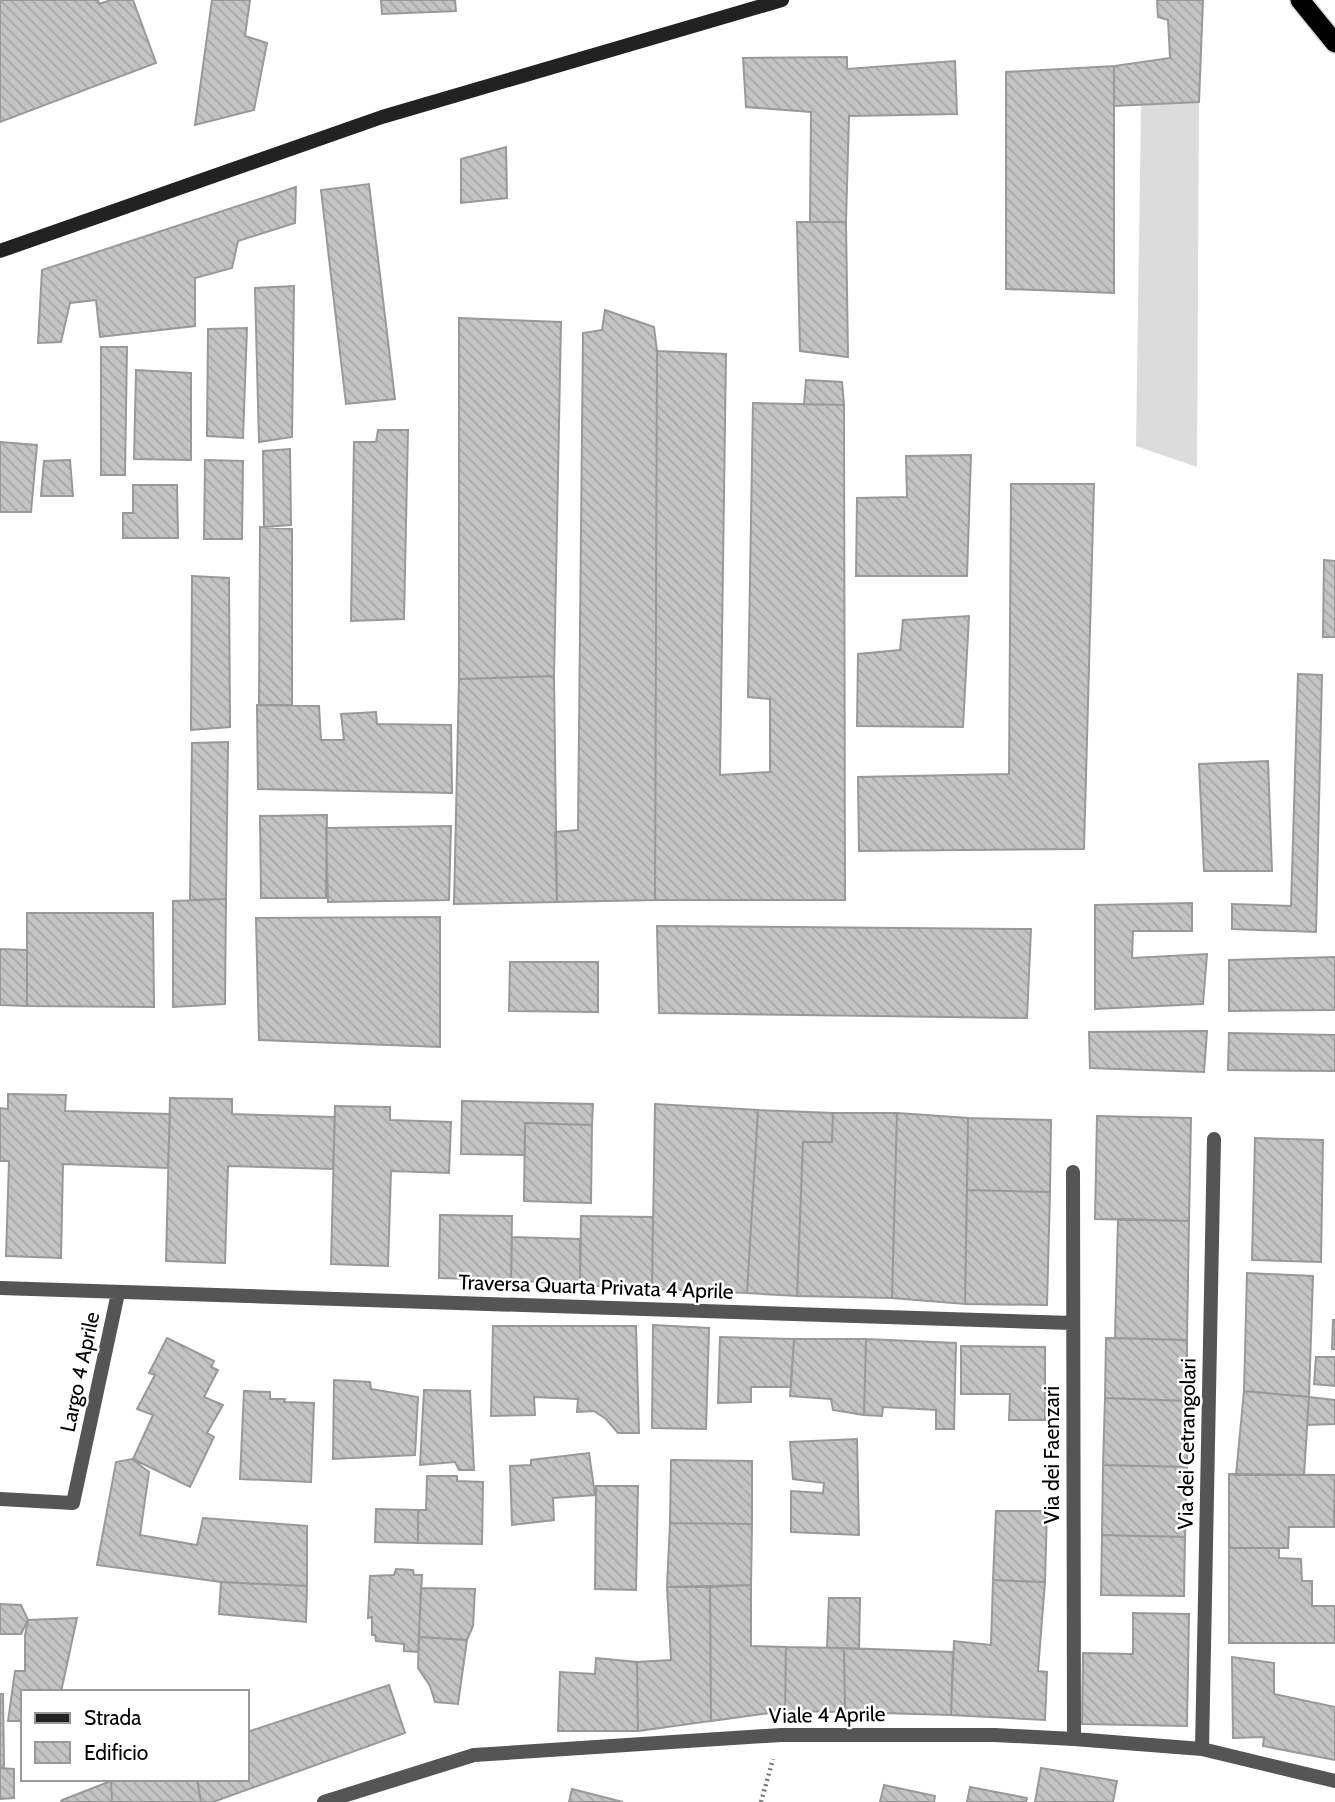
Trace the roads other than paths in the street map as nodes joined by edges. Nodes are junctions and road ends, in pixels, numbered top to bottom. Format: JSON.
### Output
{"nodes":[{"id":1,"x":782,"y":0,"type":"edge"},
{"id":2,"x":1300,"y":0,"type":"edge"},
{"id":3,"x":1335,"y":43,"type":"edge"},
{"id":4,"x":0,"y":251,"type":"edge"},
{"id":5,"x":1214,"y":1139,"type":"dead end"},
{"id":6,"x":1073,"y":1172,"type":"dead end"},
{"id":7,"x":0,"y":1288,"type":"edge"},
{"id":8,"x":118,"y":1293,"type":"junction"},
{"id":9,"x":1072,"y":1323,"type":"junction"},
{"id":10,"x":0,"y":1499,"type":"edge"},
{"id":11,"x":1074,"y":1739,"type":"junction"},
{"id":12,"x":1202,"y":1749,"type":"junction"},
{"id":13,"x":1335,"y":1781,"type":"edge"},
{"id":14,"x":324,"y":1802,"type":"edge"}],
"edges":[{"from":1,"to":4,"type":"main road"},
{"from":2,"to":3,"type":"highway"},
{"from":5,"to":12,"type":"street","name":"Via dei Cetrangolari"},
{"from":6,"to":9,"type":"street","name":"Via dei Faenzari"},
{"from":7,"to":8,"type":"street","name":"Largo 4 Aprile"},
{"from":8,"to":9,"type":"street","name":"Traversa Quarta Privata 4 Aprile"},
{"from":8,"to":10,"type":"street","name":"Largo 4 Aprile"},
{"from":9,"to":11,"type":"street","name":"Via dei Faenzari"},
{"from":11,"to":12,"type":"street","name":"Viale 4 Aprile"},
{"from":11,"to":14,"type":"street","name":"Viale 4 Aprile"},
{"from":12,"to":13,"type":"street","name":"Viale 4 Aprile"}]}
